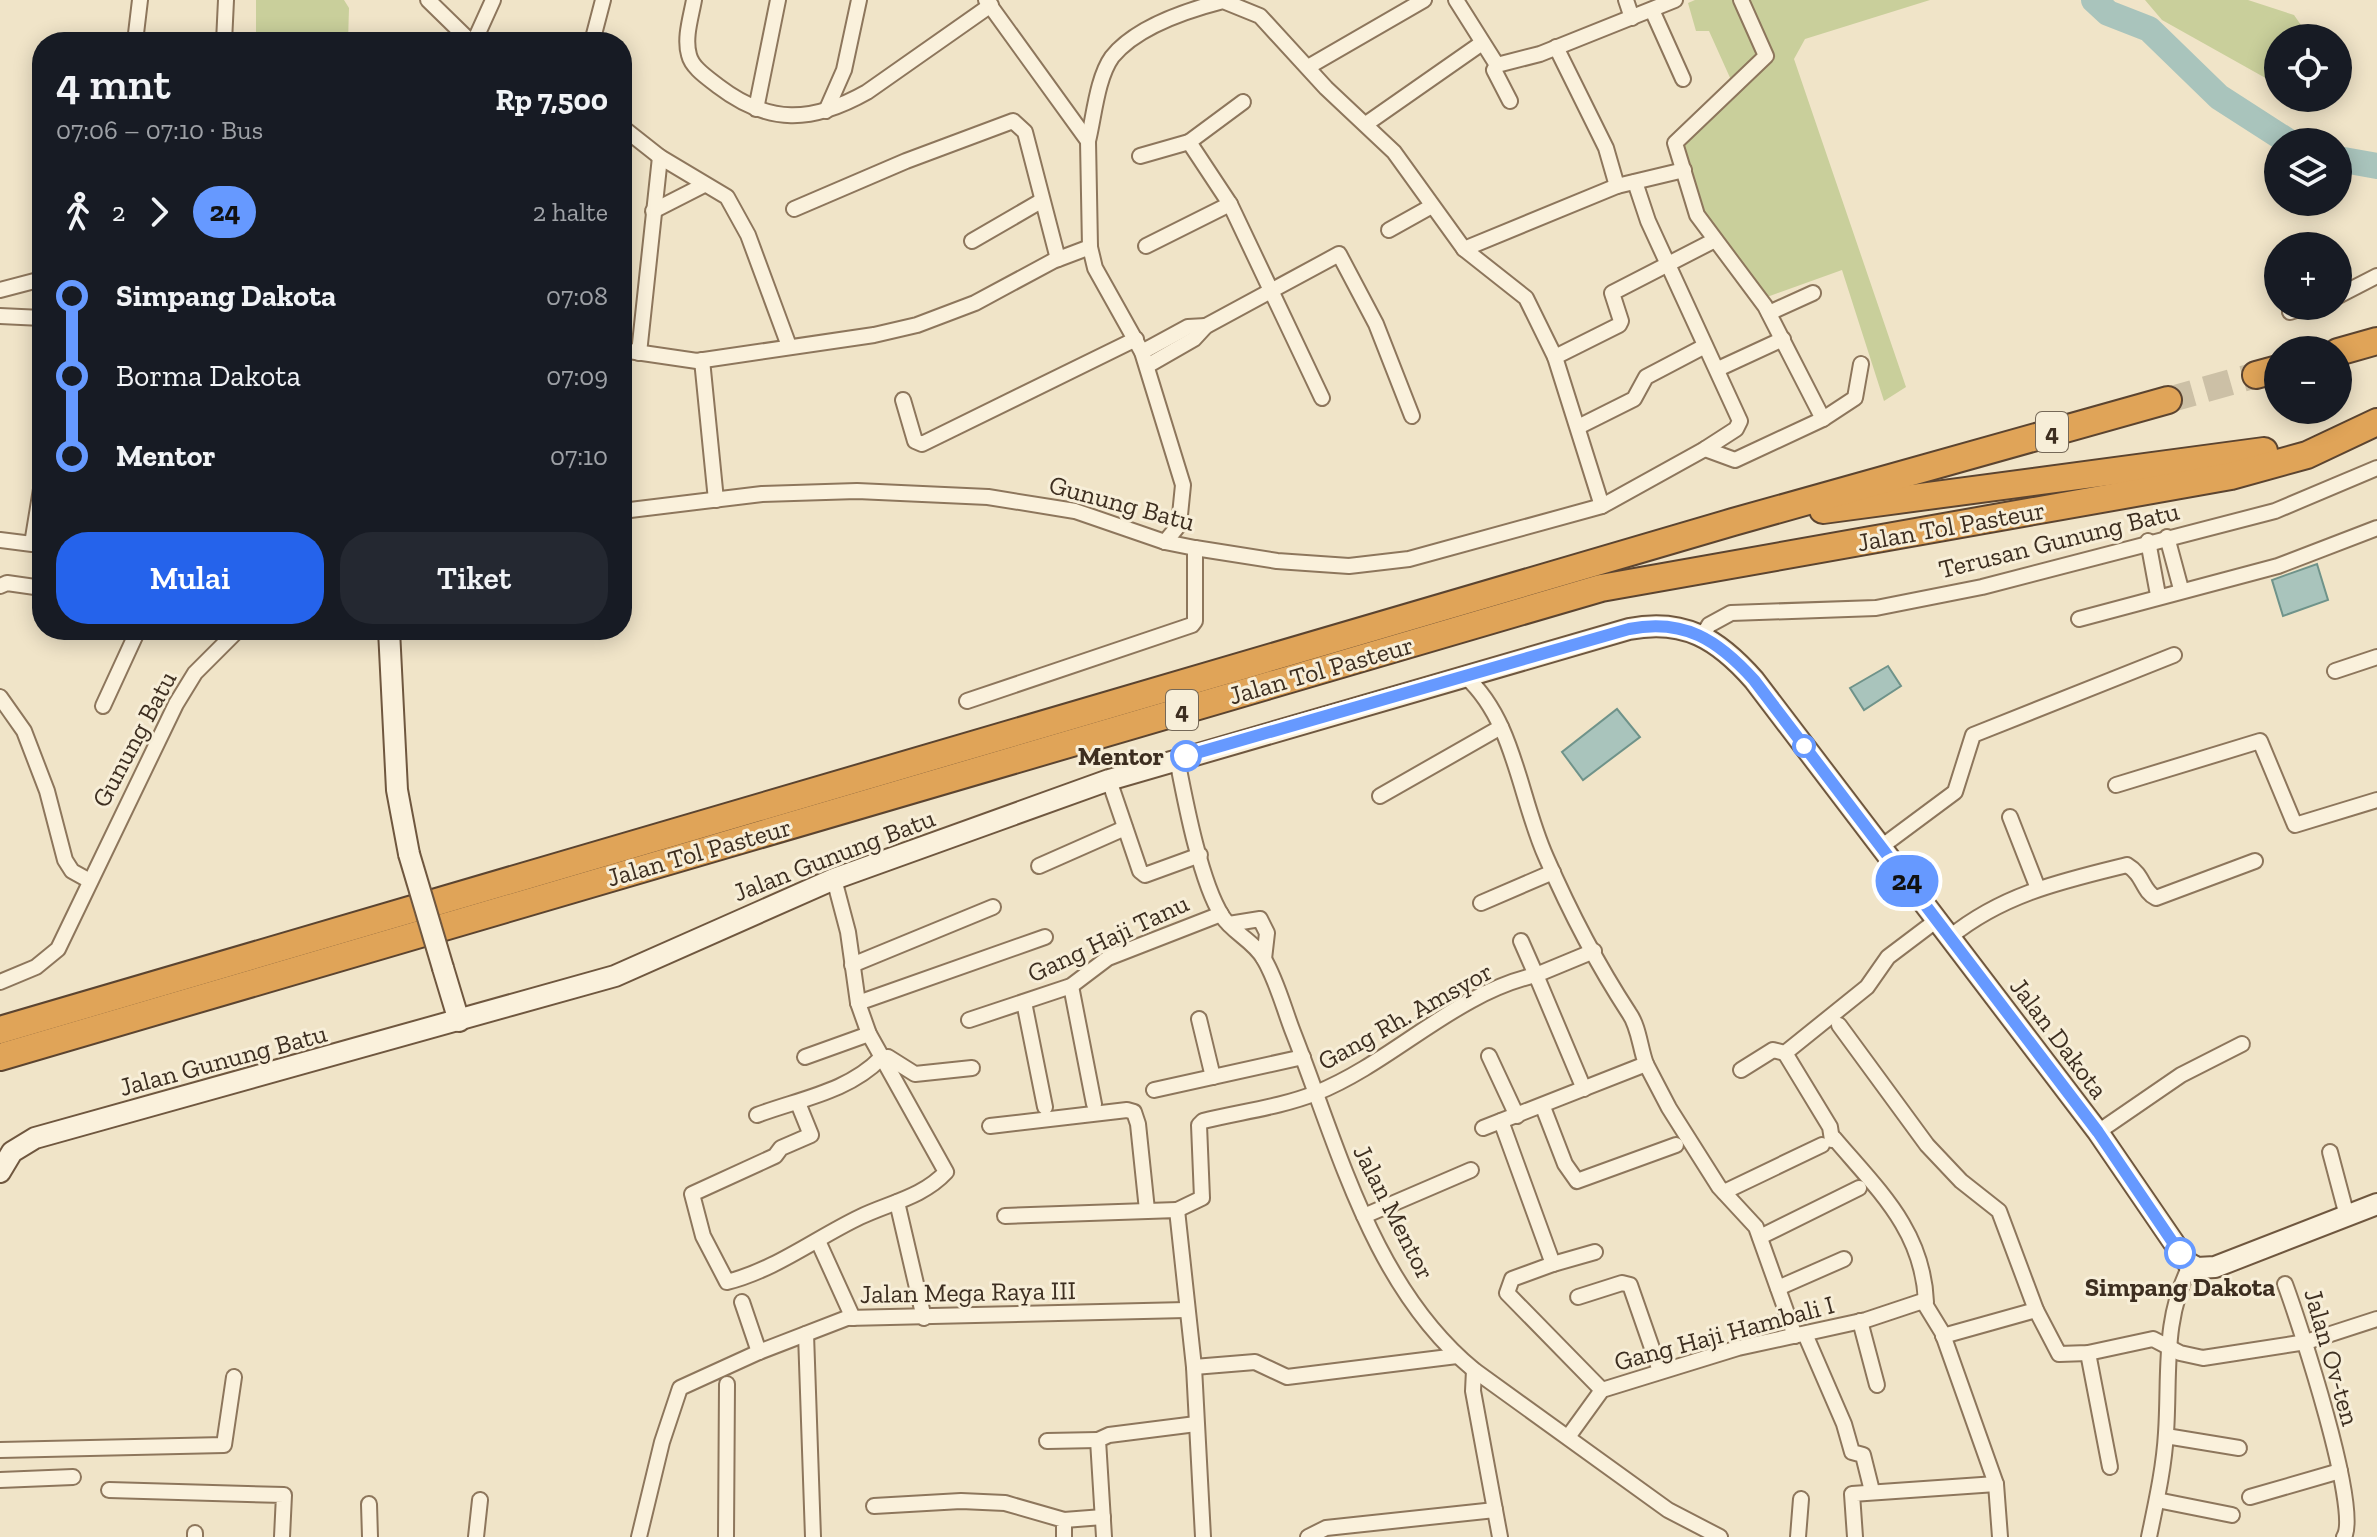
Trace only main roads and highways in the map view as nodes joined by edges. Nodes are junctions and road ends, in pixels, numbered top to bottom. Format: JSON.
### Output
{"nodes":[{"id":1,"x":2377,"y":341,"type":"edge"},
{"id":2,"x":2352,"y":348,"type":"edge"},
{"id":3,"x":2168,"y":400,"type":"tunnel mouth"},
{"id":4,"x":2377,"y":407,"type":"edge"},
{"id":5,"x":2377,"y":422,"type":"edge"},
{"id":6,"x":1733,"y":522,"type":"junction"},
{"id":7,"x":1703,"y":635,"type":"joint"},
{"id":8,"x":390,"y":640,"type":"edge"},
{"id":9,"x":459,"y":1021,"type":"junction"},
{"id":10,"x":0,"y":1030,"type":"edge"},
{"id":11,"x":0,"y":1057,"type":"edge"},
{"id":12,"x":0,"y":1172,"type":"edge"},
{"id":13,"x":2377,"y":1204,"type":"edge"}],
"edges":[{"from":1,"to":2,"type":"highway"},
{"from":3,"to":6,"type":"highway","name":"Jalan Tol Pasteur","number":"4"},
{"from":4,"to":6,"type":"highway"},
{"from":5,"to":11,"type":"highway","name":"Jalan Tol Pasteur","number":"4"},
{"from":6,"to":10,"type":"highway","name":"Jalan Tol Pasteur","number":"4"},
{"from":7,"to":9,"type":"main road","name":"Jalan Gunung Batu"},
{"from":7,"to":13,"type":"main road","name":"Jalan Dakota"},
{"from":8,"to":9,"type":"main road","bridge":true},
{"from":9,"to":12,"type":"main road","name":"Jalan Gunung Batu"}]}
